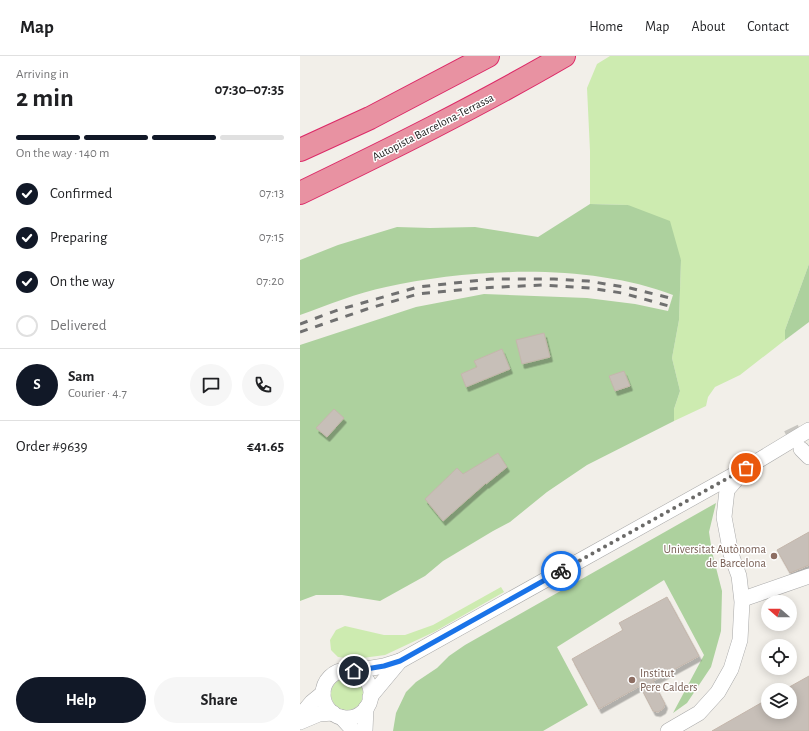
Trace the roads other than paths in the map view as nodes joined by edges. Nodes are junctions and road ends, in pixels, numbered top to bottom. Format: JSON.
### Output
{"nodes":[{"id":1,"x":488,"y":56,"type":"edge"},
{"id":2,"x":564,"y":56,"type":"edge"},
{"id":3,"x":300,"y":150,"type":"edge"},
{"id":4,"x":300,"y":193,"type":"edge"},
{"id":5,"x":809,"y":430,"type":"edge"},
{"id":6,"x":746,"y":468,"type":"junction"},
{"id":7,"x":809,"y":576,"type":"edge"},
{"id":8,"x":746,"y":598,"type":"dead end"},
{"id":9,"x":400,"y":661,"type":"junction"},
{"id":10,"x":354,"y":671,"type":"junction"},
{"id":11,"x":323,"y":693,"type":"junction"},
{"id":12,"x":368,"y":702,"type":"junction"},
{"id":13,"x":337,"y":715,"type":"junction"},
{"id":14,"x":300,"y":716,"type":"edge"},
{"id":15,"x":300,"y":722,"type":"edge"},
{"id":16,"x":354,"y":731,"type":"edge"},
{"id":17,"x":365,"y":731,"type":"edge"},
{"id":18,"x":668,"y":731,"type":"edge"}],
"edges":[{"from":1,"to":3,"type":"highway"},
{"from":2,"to":4,"type":"highway","name":"Autopista Barcelona-Terrassa"},
{"from":5,"to":6,"type":"street"},
{"from":6,"to":9,"type":"street"},
{"from":6,"to":18,"type":"street"},
{"from":7,"to":8,"type":"street"},
{"from":9,"to":10,"type":"street"},
{"from":9,"to":12,"type":"street"},
{"from":10,"to":11,"type":"street"},
{"from":10,"to":12,"type":"street"},
{"from":11,"to":13,"type":"street"},
{"from":11,"to":14,"type":"street"},
{"from":12,"to":13,"type":"street"},
{"from":12,"to":17,"type":"street"},
{"from":13,"to":15,"type":"street"},
{"from":13,"to":16,"type":"street"}]}
